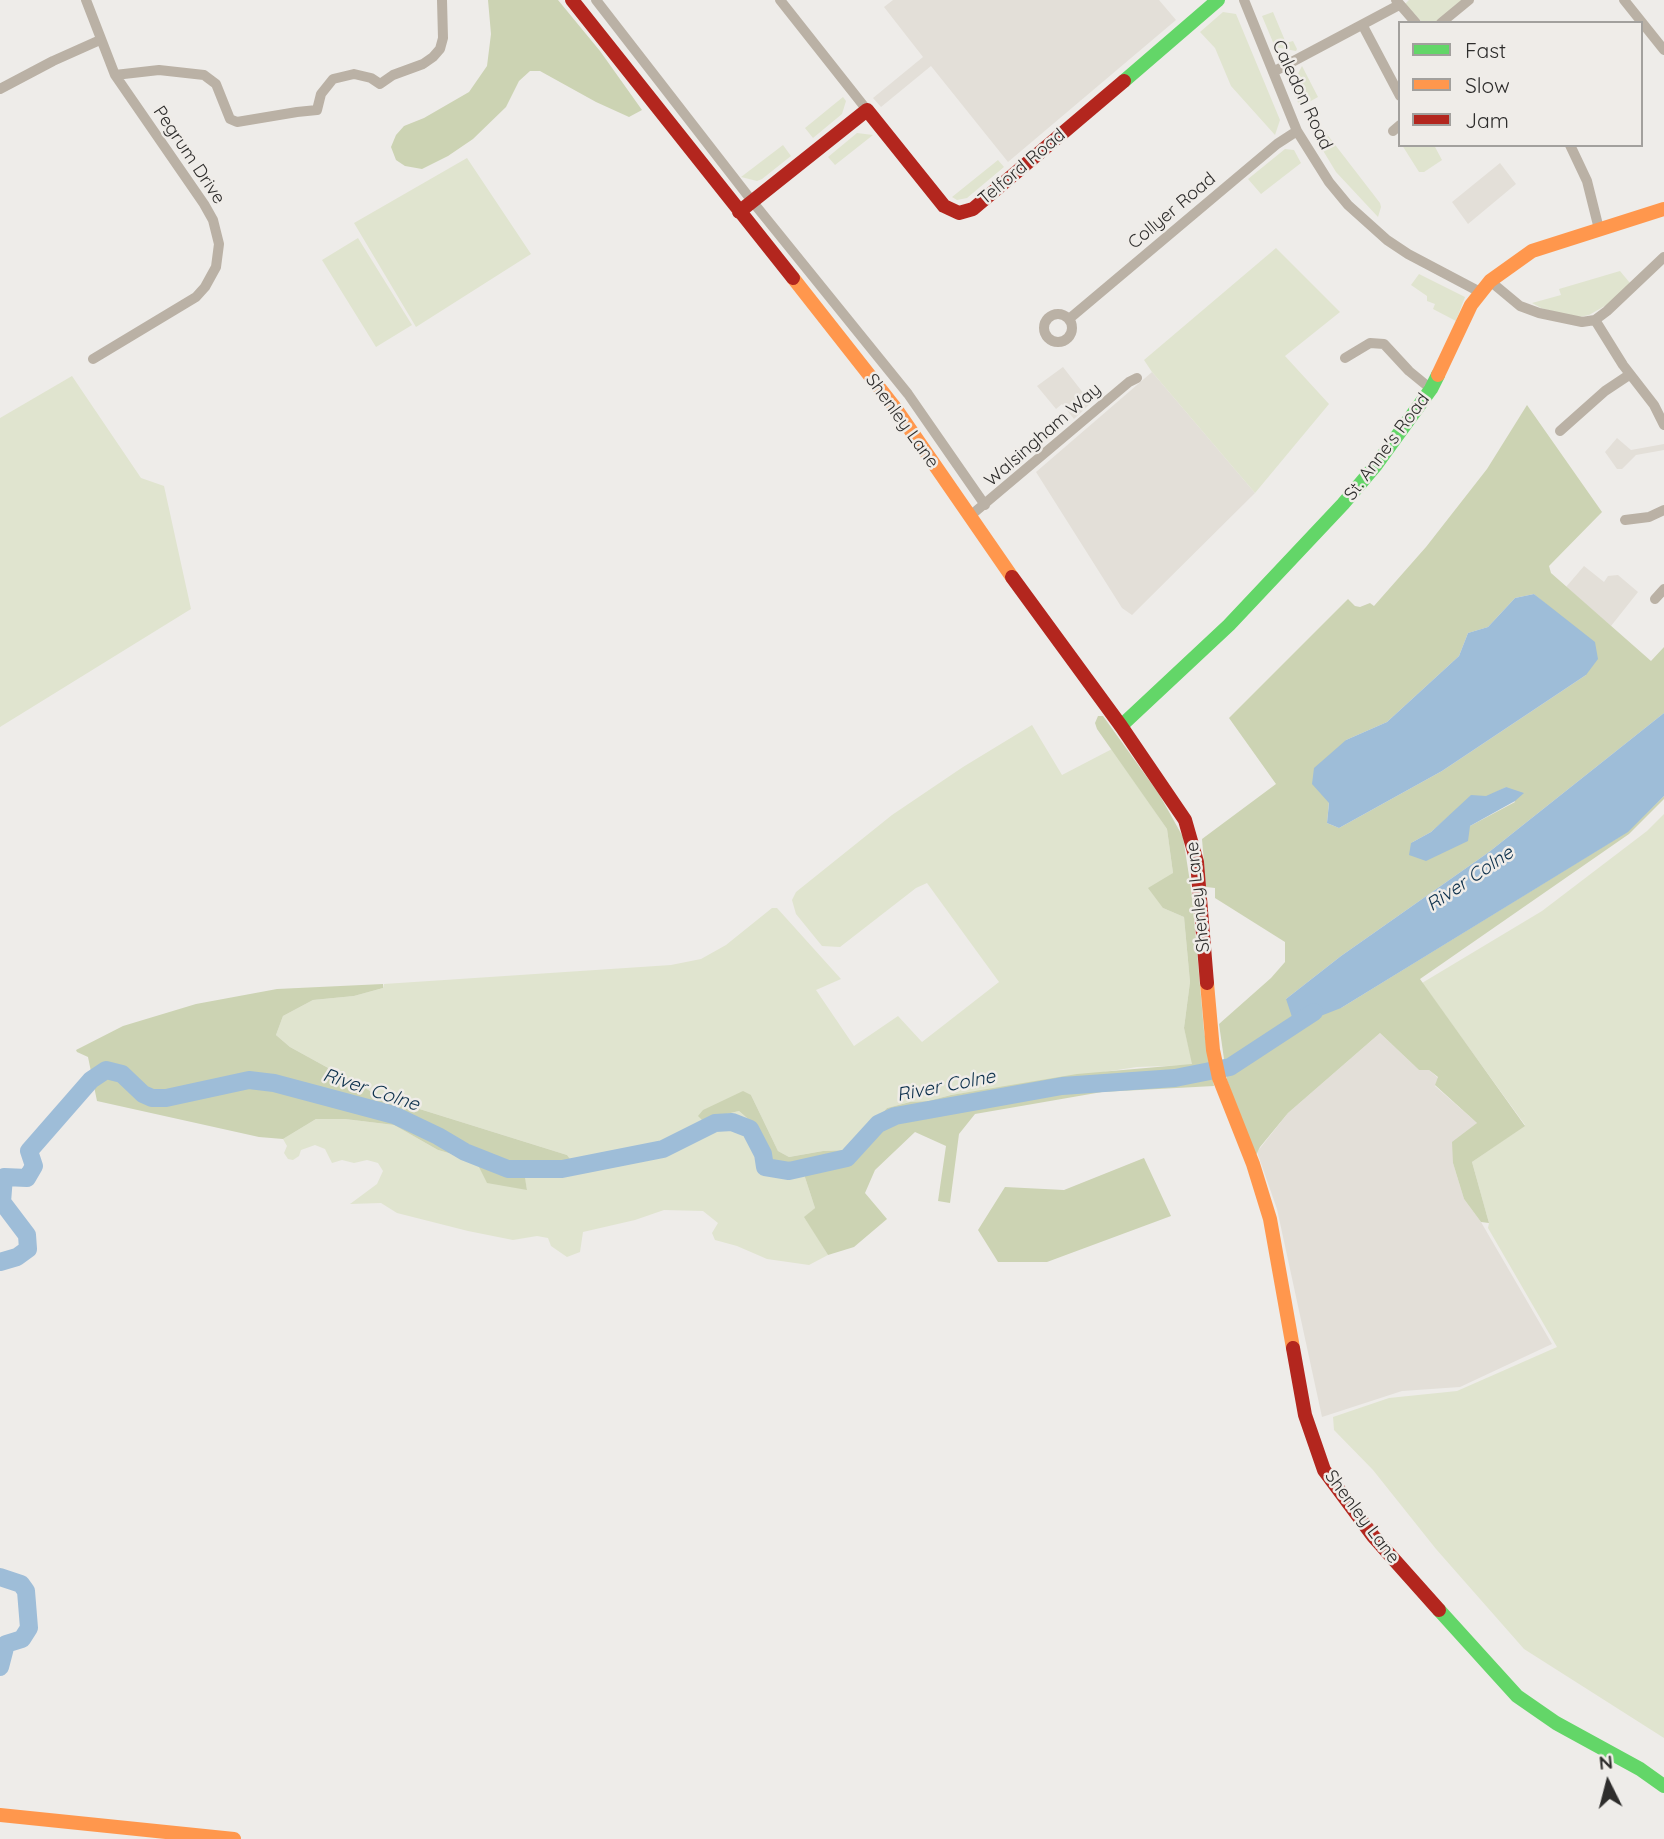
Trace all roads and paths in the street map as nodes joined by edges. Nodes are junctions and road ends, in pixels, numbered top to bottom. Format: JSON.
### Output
{"nodes":[{"id":1,"x":86,"y":0,"type":"edge"},
{"id":2,"x":442,"y":0,"type":"edge"},
{"id":3,"x":572,"y":0,"type":"edge"},
{"id":4,"x":596,"y":0,"type":"edge"},
{"id":5,"x":780,"y":0,"type":"edge"},
{"id":6,"x":1218,"y":0,"type":"edge"},
{"id":7,"x":1244,"y":0,"type":"edge"},
{"id":8,"x":1469,"y":0,"type":"edge"},
{"id":9,"x":1624,"y":0,"type":"edge"},
{"id":10,"x":1397,"y":3,"type":"edge"},
{"id":11,"x":1414,"y":21,"type":"edge"},
{"id":12,"x":1443,"y":21,"type":"edge"},
{"id":13,"x":1641,"y":21,"type":"edge"},
{"id":14,"x":1643,"y":24,"type":"edge"},
{"id":15,"x":1363,"y":26,"type":"junction"},
{"id":16,"x":100,"y":40,"type":"junction"},
{"id":17,"x":1664,"y":50,"type":"edge"},
{"id":18,"x":1273,"y":72,"type":"junction"},
{"id":19,"x":115,"y":75,"type":"junction"},
{"id":20,"x":0,"y":89,"type":"edge"},
{"id":21,"x":1398,"y":92,"type":"edge"},
{"id":22,"x":867,"y":110,"type":"junction"},
{"id":23,"x":1297,"y":131,"type":"junction"},
{"id":24,"x":1571,"y":147,"type":"edge"},
{"id":25,"x":752,"y":201,"type":"junction"},
{"id":26,"x":1664,"y":209,"type":"edge"},
{"id":27,"x":739,"y":212,"type":"junction"},
{"id":28,"x":1599,"y":229,"type":"junction"},
{"id":29,"x":1664,"y":257,"type":"edge"},
{"id":30,"x":1490,"y":281,"type":"junction"},
{"id":31,"x":1480,"y":292,"type":"junction"},
{"id":32,"x":1069,"y":319,"type":"dead end"},
{"id":33,"x":1595,"y":320,"type":"junction"},
{"id":34,"x":1345,"y":358,"type":"dead end"},
{"id":35,"x":93,"y":359,"type":"dead end"},
{"id":36,"x":1629,"y":374,"type":"junction"},
{"id":37,"x":1137,"y":378,"type":"dead end"},
{"id":38,"x":1431,"y":389,"type":"junction"},
{"id":39,"x":1664,"y":398,"type":"edge"},
{"id":40,"x":1654,"y":405,"type":"junction"},
{"id":41,"x":1664,"y":425,"type":"edge"},
{"id":42,"x":1560,"y":431,"type":"dead end"},
{"id":43,"x":985,"y":505,"type":"junction"},
{"id":44,"x":1664,"y":510,"type":"edge"},
{"id":45,"x":970,"y":516,"type":"junction"},
{"id":46,"x":1625,"y":520,"type":"dead end"},
{"id":47,"x":1664,"y":589,"type":"edge"},
{"id":48,"x":1655,"y":599,"type":"dead end"},
{"id":49,"x":1121,"y":726,"type":"junction"},
{"id":50,"x":1664,"y":1786,"type":"edge"},
{"id":51,"x":0,"y":1815,"type":"edge"},
{"id":52,"x":234,"y":1839,"type":"edge"}],
"edges":[{"from":1,"to":16,"type":"street","name":"Pegrum Drive"},
{"from":2,"to":19,"type":"street"},
{"from":3,"to":27,"type":"main road","name":"Shenley Lane"},
{"from":4,"to":25,"type":"street","name":"Shenley Lane"},
{"from":5,"to":22,"type":"street"},
{"from":6,"to":22,"type":"main road","name":"Telford Road"},
{"from":7,"to":18,"type":"street","name":"Caledon Road"},
{"from":8,"to":12,"type":"street"},
{"from":9,"to":13,"type":"street"},
{"from":10,"to":11,"type":"street"},
{"from":10,"to":15,"type":"street"},
{"from":14,"to":17,"type":"street"},
{"from":15,"to":18,"type":"street"},
{"from":15,"to":21,"type":"street"},
{"from":16,"to":19,"type":"street","name":"Pegrum Drive"},
{"from":16,"to":20,"type":"street"},
{"from":18,"to":23,"type":"street","name":"Caledon Road"},
{"from":19,"to":35,"type":"street","name":"Pegrum Drive"},
{"from":22,"to":25,"type":"main road"},
{"from":23,"to":31,"type":"street","name":"Caledon Road"},
{"from":23,"to":32,"type":"street","name":"Collyer Road"},
{"from":24,"to":28,"type":"street"},
{"from":25,"to":27,"type":"main road"},
{"from":25,"to":43,"type":"street","name":"Shenley Lane"},
{"from":26,"to":28,"type":"main road","name":"St. Anne's Road"},
{"from":27,"to":45,"type":"main road","name":"Shenley Lane"},
{"from":28,"to":30,"type":"main road","name":"St. Anne's Road"},
{"from":29,"to":33,"type":"street"},
{"from":30,"to":31,"type":"main road","name":"St. Anne's Road"},
{"from":30,"to":33,"type":"street"},
{"from":31,"to":38,"type":"main road","name":"St. Anne's Road"},
{"from":33,"to":36,"type":"street"},
{"from":34,"to":38,"type":"street"},
{"from":36,"to":40,"type":"street"},
{"from":36,"to":42,"type":"street"},
{"from":37,"to":43,"type":"street","name":"Walsingham Way"},
{"from":38,"to":49,"type":"main road","name":"St. Anne's Road"},
{"from":39,"to":40,"type":"street"},
{"from":40,"to":41,"type":"street"},
{"from":43,"to":45,"type":"street","name":"Walsingham Way"},
{"from":44,"to":46,"type":"street"},
{"from":45,"to":49,"type":"main road","name":"Shenley Lane"},
{"from":47,"to":48,"type":"street"},
{"from":49,"to":50,"type":"main road","name":"Shenley Lane"},
{"from":51,"to":52,"type":"main road"}]}
